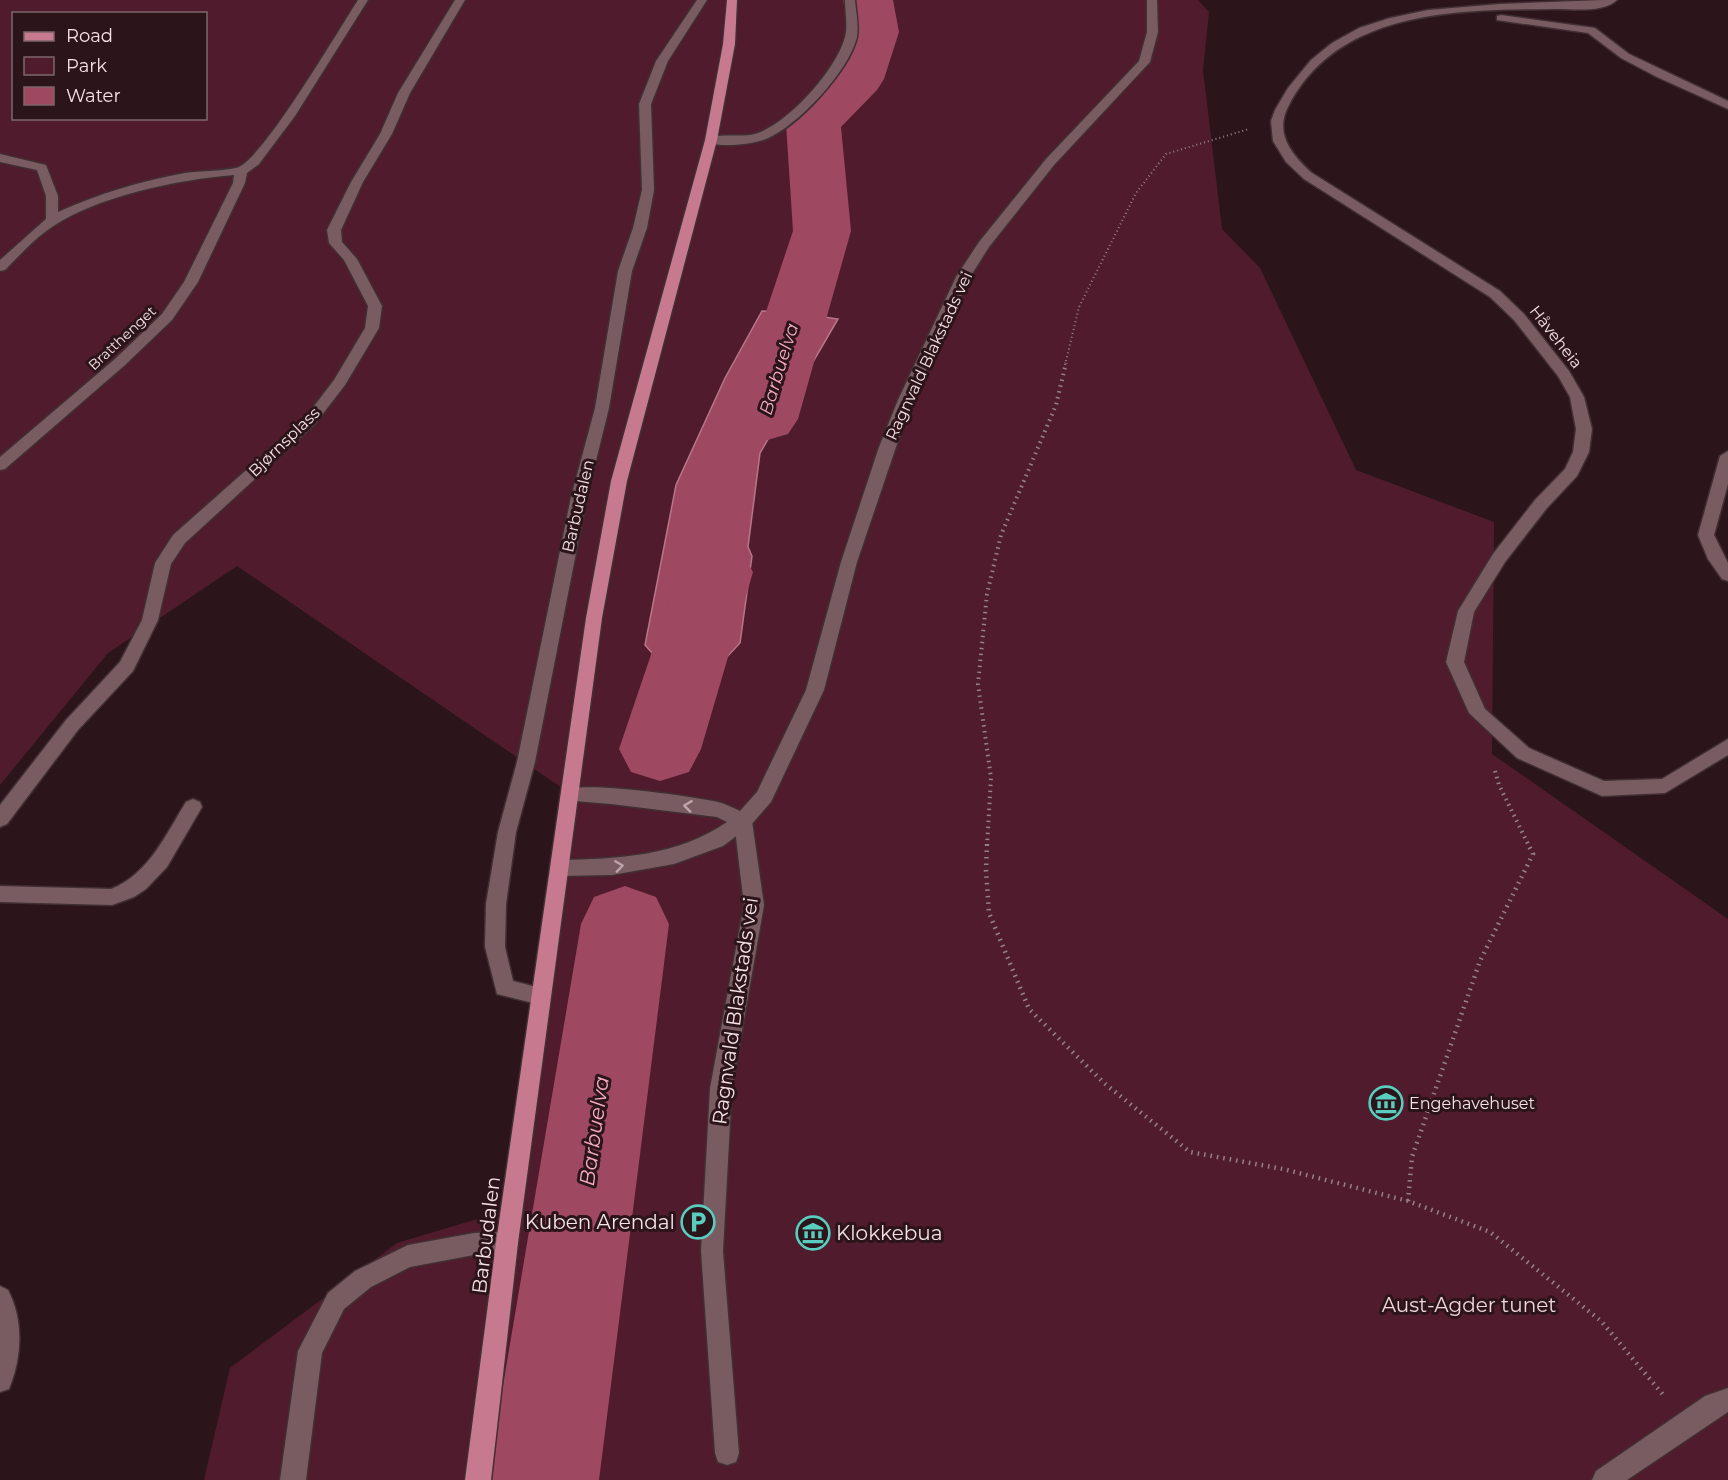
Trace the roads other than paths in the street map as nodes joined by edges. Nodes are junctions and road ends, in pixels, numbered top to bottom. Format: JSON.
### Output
{"nodes":[{"id":1,"x":363,"y":0,"type":"edge"},
{"id":2,"x":460,"y":0,"type":"edge"},
{"id":3,"x":702,"y":0,"type":"edge"},
{"id":4,"x":732,"y":0,"type":"edge"},
{"id":5,"x":850,"y":0,"type":"edge"},
{"id":6,"x":1152,"y":0,"type":"edge"},
{"id":7,"x":1612,"y":0,"type":"edge"},
{"id":8,"x":1468,"y":10,"type":"junction"},
{"id":9,"x":1728,"y":105,"type":"edge"},
{"id":10,"x":711,"y":140,"type":"junction"},
{"id":11,"x":0,"y":158,"type":"edge"},
{"id":12,"x":241,"y":171,"type":"junction"},
{"id":13,"x":52,"y":222,"type":"junction"},
{"id":14,"x":0,"y":267,"type":"edge"},
{"id":15,"x":1728,"y":456,"type":"edge"},
{"id":16,"x":0,"y":465,"type":"edge"},
{"id":17,"x":1728,"y":575,"type":"edge"},
{"id":18,"x":1728,"y":746,"type":"edge"},
{"id":19,"x":570,"y":795,"type":"junction"},
{"id":20,"x":193,"y":807,"type":"dead end"},
{"id":21,"x":0,"y":819,"type":"edge"},
{"id":22,"x":743,"y":821,"type":"junction"},
{"id":23,"x":560,"y":868,"type":"junction"},
{"id":24,"x":0,"y":894,"type":"edge"},
{"id":25,"x":541,"y":996,"type":"junction"},
{"id":26,"x":507,"y":1243,"type":"junction"},
{"id":27,"x":0,"y":1298,"type":"edge"},
{"id":28,"x":0,"y":1380,"type":"edge"},
{"id":29,"x":1728,"y":1400,"type":"edge"},
{"id":30,"x":727,"y":1453,"type":"dead end"},
{"id":31,"x":293,"y":1480,"type":"edge"},
{"id":32,"x":478,"y":1480,"type":"edge"},
{"id":33,"x":1605,"y":1480,"type":"edge"}],
"edges":[{"from":1,"to":12,"type":"street","name":"Bratthenget"},
{"from":2,"to":21,"type":"street","name":"Bjørnsplass"},
{"from":3,"to":25,"type":"street","name":"Barbudalen"},
{"from":4,"to":10,"type":"main road","name":"Barbudalen"},
{"from":5,"to":10,"type":"street"},
{"from":6,"to":22,"type":"street","name":"Ragnvald Blakstads vei"},
{"from":7,"to":8,"type":"street"},
{"from":8,"to":9,"type":"street"},
{"from":8,"to":18,"type":"street","name":"Håveheia"},
{"from":10,"to":19,"type":"main road","name":"Barbudalen"},
{"from":11,"to":13,"type":"street"},
{"from":12,"to":13,"type":"street"},
{"from":12,"to":16,"type":"street","name":"Bratthenget"},
{"from":13,"to":14,"type":"street"},
{"from":15,"to":17,"type":"street"},
{"from":22,"to":19,"type":"street","one_way":true},
{"from":19,"to":23,"type":"main road","name":"Barbudalen"},
{"from":20,"to":24,"type":"street"},
{"from":23,"to":22,"type":"street","name":"Ragnvald Blakstads vei","one_way":true},
{"from":22,"to":30,"type":"street","name":"Ragnvald Blakstads vei"},
{"from":23,"to":25,"type":"main road","name":"Barbudalen"},
{"from":25,"to":26,"type":"main road","name":"Barbudalen"},
{"from":26,"to":31,"type":"street"},
{"from":26,"to":32,"type":"main road","name":"Barbudalen"},
{"from":27,"to":28,"type":"street"},
{"from":29,"to":33,"type":"street"}]}
